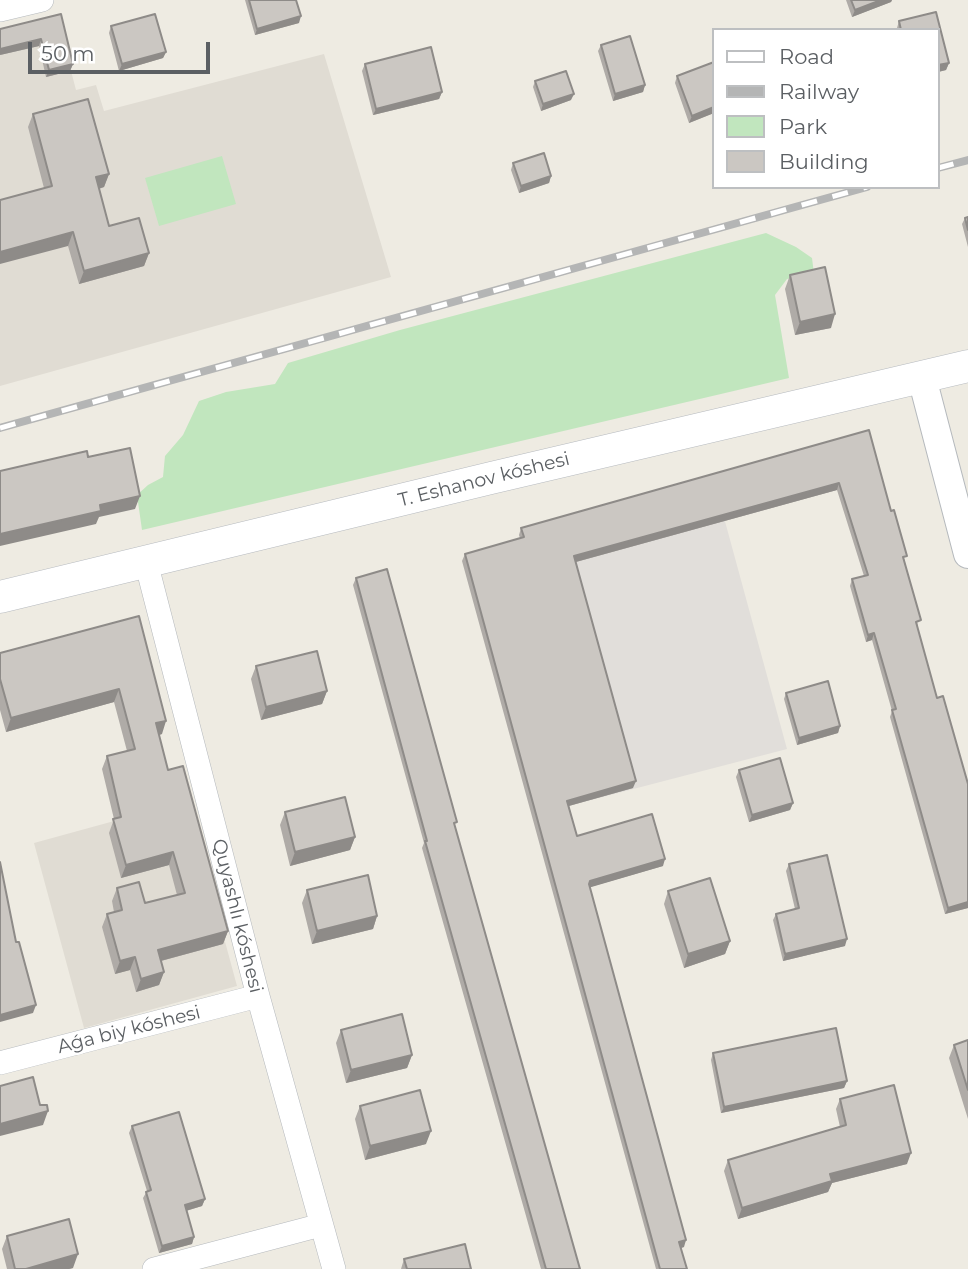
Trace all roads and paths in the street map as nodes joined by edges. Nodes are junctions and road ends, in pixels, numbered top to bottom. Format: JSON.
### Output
{"nodes":[{"id":1,"x":42,"y":0,"type":"edge"},
{"id":2,"x":0,"y":10,"type":"edge"},
{"id":3,"x":968,"y":366,"type":"edge"},
{"id":4,"x":922,"y":378,"type":"junction"},
{"id":5,"x":968,"y":554,"type":"edge"},
{"id":6,"x":146,"y":562,"type":"junction"},
{"id":7,"x":0,"y":597,"type":"edge"},
{"id":8,"x":258,"y":996,"type":"junction"},
{"id":9,"x":0,"y":1063,"type":"edge"},
{"id":10,"x":321,"y":1225,"type":"junction"},
{"id":11,"x":154,"y":1269,"type":"edge"},
{"id":12,"x":334,"y":1269,"type":"edge"}],
"edges":[{"from":1,"to":2,"type":"street"},
{"from":3,"to":4,"type":"main road","name":"T. Eshanov kóshesi"},
{"from":4,"to":5,"type":"street"},
{"from":4,"to":6,"type":"main road","name":"T. Eshanov kóshesi"},
{"from":6,"to":7,"type":"main road","name":"T. Eshanov kóshesi"},
{"from":6,"to":8,"type":"street","name":"Quyashlı kóshesi"},
{"from":8,"to":9,"type":"street","name":"Aǵa biy kóshesi"},
{"from":8,"to":10,"type":"street","name":"Quyashlı kóshesi"},
{"from":10,"to":11,"type":"street"},
{"from":10,"to":12,"type":"street","name":"Quyashlı kóshesi"}]}
